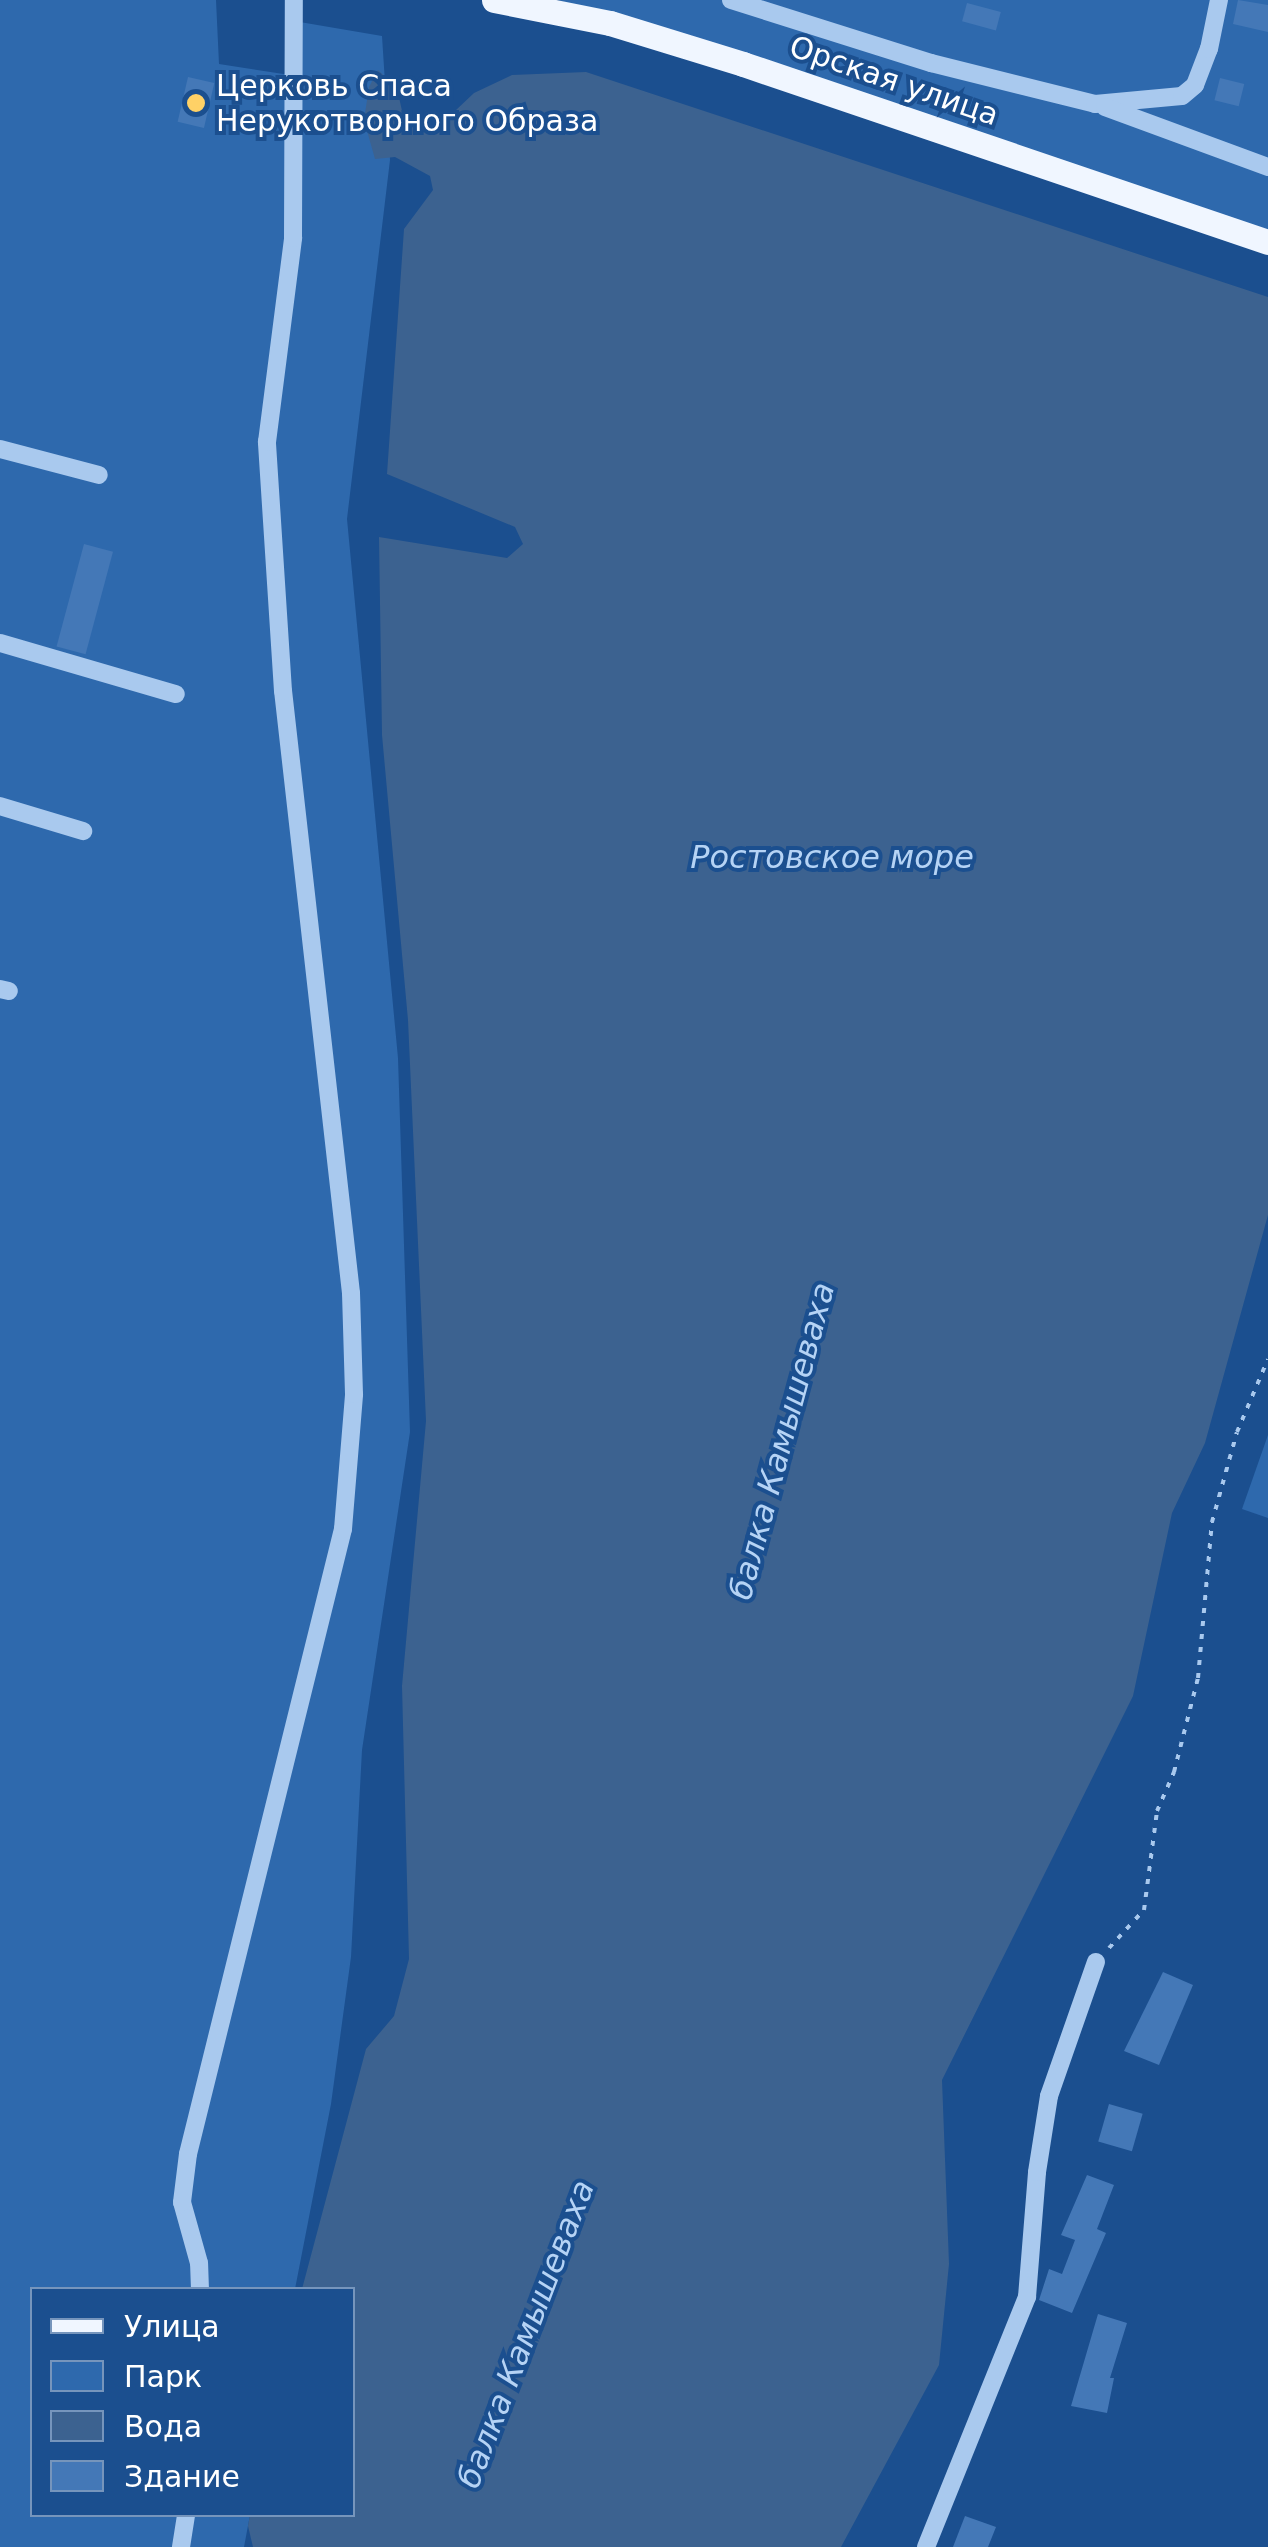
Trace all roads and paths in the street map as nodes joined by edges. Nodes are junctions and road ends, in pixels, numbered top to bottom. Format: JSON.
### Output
{"nodes":[{"id":1,"x":294,"y":0,"type":"edge"},
{"id":2,"x":494,"y":0,"type":"edge"},
{"id":3,"x":731,"y":0,"type":"edge"},
{"id":4,"x":1218,"y":0,"type":"edge"},
{"id":5,"x":1095,"y":104,"type":"junction"},
{"id":6,"x":1268,"y":167,"type":"edge"},
{"id":7,"x":1268,"y":242,"type":"edge"},
{"id":8,"x":0,"y":449,"type":"edge"},
{"id":9,"x":99,"y":475,"type":"dead end"},
{"id":10,"x":0,"y":643,"type":"edge"},
{"id":11,"x":176,"y":694,"type":"dead end"},
{"id":12,"x":0,"y":806,"type":"edge"},
{"id":13,"x":84,"y":831,"type":"dead end"},
{"id":14,"x":1268,"y":1359,"type":"edge"},
{"id":15,"x":1096,"y":1962,"type":"joint"},
{"id":16,"x":200,"y":2287,"type":"edge"},
{"id":17,"x":186,"y":2517,"type":"edge"},
{"id":18,"x":181,"y":2547,"type":"edge"},
{"id":19,"x":926,"y":2547,"type":"edge"}],
"edges":[{"from":1,"to":16,"type":"street"},
{"from":2,"to":7,"type":"main road","name":"Орская улица"},
{"from":3,"to":5,"type":"street"},
{"from":4,"to":5,"type":"street"},
{"from":5,"to":6,"type":"street"},
{"from":8,"to":9,"type":"street"},
{"from":10,"to":11,"type":"street"},
{"from":12,"to":13,"type":"street"},
{"from":14,"to":15,"type":"path"},
{"from":15,"to":19,"type":"street"},
{"from":17,"to":18,"type":"street"}]}
